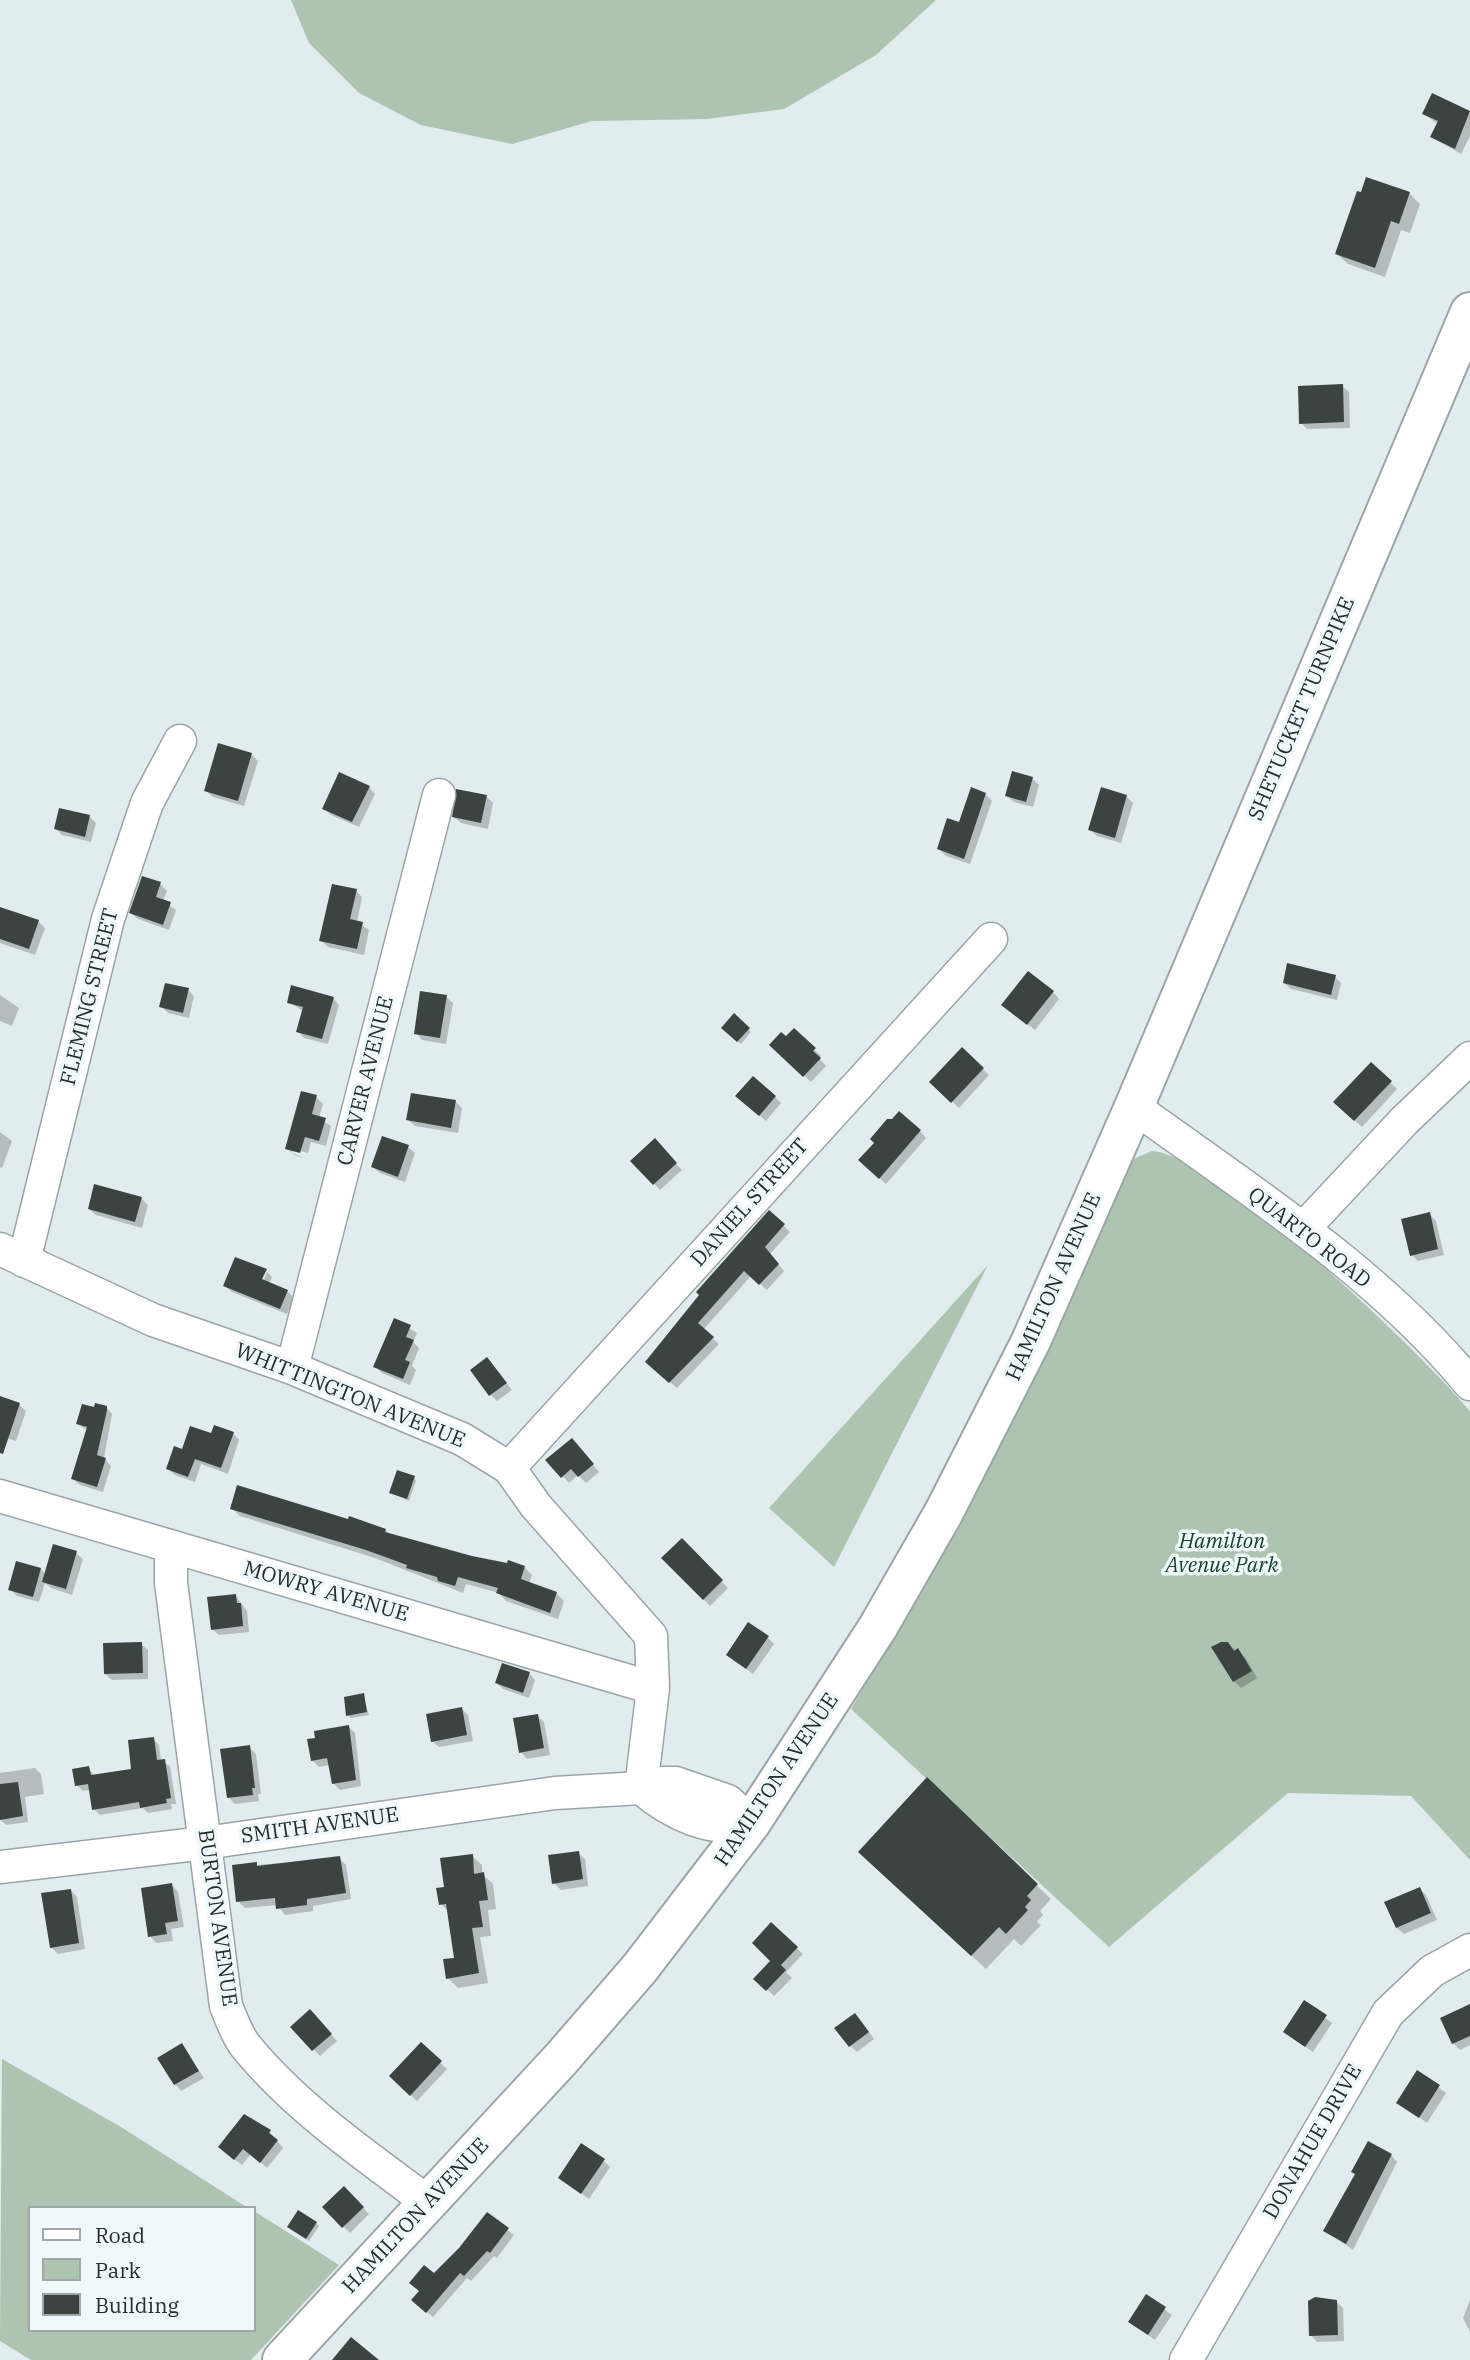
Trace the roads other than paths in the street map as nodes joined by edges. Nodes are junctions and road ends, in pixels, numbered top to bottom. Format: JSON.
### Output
{"nodes":[{"id":1,"x":1470,"y":312,"type":"edge"},
{"id":2,"x":180,"y":741,"type":"dead end"},
{"id":3,"x":439,"y":795,"type":"dead end"},
{"id":4,"x":991,"y":939,"type":"dead end"},
{"id":5,"x":1470,"y":1058,"type":"edge"},
{"id":6,"x":1134,"y":1107,"type":"junction"},
{"id":7,"x":1303,"y":1229,"type":"junction"},
{"id":8,"x":12,"y":1255,"type":"edge"},
{"id":9,"x":292,"y":1368,"type":"junction"},
{"id":10,"x":1470,"y":1384,"type":"edge"},
{"id":11,"x":509,"y":1468,"type":"junction"},
{"id":12,"x":0,"y":1496,"type":"edge"},
{"id":13,"x":171,"y":1547,"type":"junction"},
{"id":14,"x":653,"y":1688,"type":"junction"},
{"id":15,"x":640,"y":1788,"type":"junction"},
{"id":16,"x":751,"y":1823,"type":"junction"},
{"id":17,"x":205,"y":1843,"type":"junction"},
{"id":18,"x":0,"y":1867,"type":"edge"},
{"id":19,"x":1470,"y":1950,"type":"edge"},
{"id":20,"x":428,"y":2202,"type":"junction"},
{"id":21,"x":282,"y":2360,"type":"edge"},
{"id":22,"x":1186,"y":2360,"type":"edge"}],
"edges":[{"from":1,"to":6,"type":"main road","name":"SHETUCKET TURNPIKE"},
{"from":2,"to":8,"type":"street","name":"FLEMING STREET"},
{"from":3,"to":9,"type":"street","name":"CARVER AVENUE"},
{"from":4,"to":11,"type":"street","name":"DANIEL STREET"},
{"from":5,"to":7,"type":"street"},
{"from":6,"to":7,"type":"street","name":"QUARTO ROAD"},
{"from":6,"to":16,"type":"main road","name":"HAMILTON AVENUE"},
{"from":7,"to":10,"type":"street","name":"QUARTO ROAD"},
{"from":8,"to":9,"type":"street","name":"WHITTINGTON AVENUE"},
{"from":9,"to":11,"type":"street","name":"WHITTINGTON AVENUE"},
{"from":11,"to":14,"type":"street","name":"WHITTINGTON AVENUE"},
{"from":12,"to":13,"type":"street","name":"MOWRY AVENUE"},
{"from":13,"to":14,"type":"street","name":"MOWRY AVENUE"},
{"from":13,"to":17,"type":"street","name":"BURTON AVENUE"},
{"from":14,"to":15,"type":"street","name":"WHITTINGTON AVENUE"},
{"from":15,"to":16,"type":"street","name":"SMITH AVENUE"},
{"from":15,"to":17,"type":"street","name":"SMITH AVENUE"},
{"from":16,"to":20,"type":"main road","name":"HAMILTON AVENUE"},
{"from":17,"to":18,"type":"street","name":"SMITH AVENUE"},
{"from":17,"to":20,"type":"street","name":"BURTON AVENUE"},
{"from":19,"to":22,"type":"street","name":"DONAHUE DRIVE"},
{"from":20,"to":21,"type":"main road","name":"HAMILTON AVENUE"}]}
